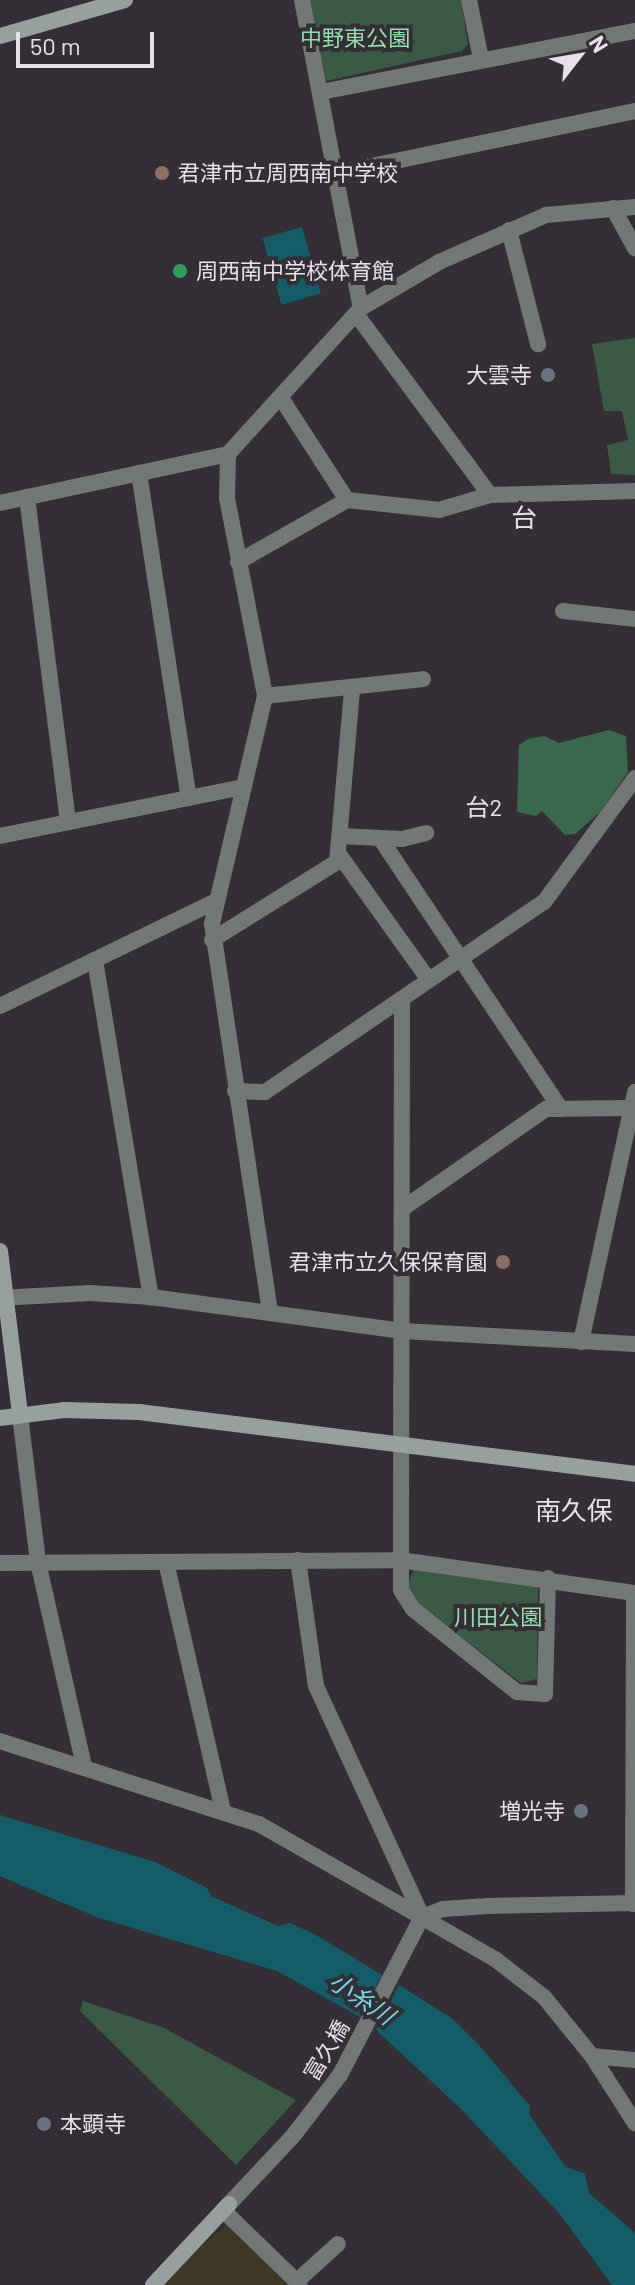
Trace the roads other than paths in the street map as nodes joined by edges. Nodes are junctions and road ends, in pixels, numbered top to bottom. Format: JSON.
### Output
{"nodes":[{"id":1,"x":125,"y":0,"type":"edge"},
{"id":2,"x":302,"y":0,"type":"edge"},
{"id":3,"x":469,"y":0,"type":"edge"},
{"id":4,"x":635,"y":31,"type":"edge"},
{"id":5,"x":0,"y":36,"type":"edge"},
{"id":6,"x":481,"y":59,"type":"junction"},
{"id":7,"x":321,"y":92,"type":"junction"},
{"id":8,"x":635,"y":111,"type":"edge"},
{"id":9,"x":338,"y":173,"type":"junction"},
{"id":10,"x":635,"y":207,"type":"edge"},
{"id":11,"x":613,"y":208,"type":"junction"},
{"id":12,"x":509,"y":230,"type":"junction"},
{"id":13,"x":635,"y":248,"type":"edge"},
{"id":14,"x":359,"y":311,"type":"junction"},
{"id":15,"x":538,"y":344,"type":"dead end"},
{"id":16,"x":281,"y":398,"type":"junction"},
{"id":17,"x":228,"y":454,"type":"junction"},
{"id":18,"x":139,"y":473,"type":"junction"},
{"id":19,"x":635,"y":491,"type":"edge"},
{"id":20,"x":490,"y":495,"type":"junction"},
{"id":21,"x":27,"y":497,"type":"junction"},
{"id":22,"x":347,"y":500,"type":"junction"},
{"id":23,"x":0,"y":503,"type":"edge"},
{"id":24,"x":238,"y":562,"type":"junction"},
{"id":25,"x":563,"y":611,"type":"dead end"},
{"id":26,"x":635,"y":619,"type":"edge"},
{"id":27,"x":423,"y":679,"type":"dead end"},
{"id":28,"x":352,"y":689,"type":"junction"},
{"id":29,"x":265,"y":696,"type":"junction"},
{"id":30,"x":635,"y":778,"type":"edge"},
{"id":31,"x":243,"y":787,"type":"junction"},
{"id":32,"x":189,"y":798,"type":"junction"},
{"id":33,"x":68,"y":822,"type":"junction"},
{"id":34,"x":426,"y":833,"type":"dead end"},
{"id":35,"x":0,"y":836,"type":"edge"},
{"id":36,"x":340,"y":836,"type":"junction"},
{"id":37,"x":380,"y":838,"type":"junction"},
{"id":38,"x":338,"y":853,"type":"junction"},
{"id":39,"x":214,"y":902,"type":"junction"},
{"id":40,"x":212,"y":940,"type":"junction"},
{"id":41,"x":462,"y":958,"type":"junction"},
{"id":42,"x":95,"y":960,"type":"junction"},
{"id":43,"x":429,"y":980,"type":"junction"},
{"id":44,"x":402,"y":999,"type":"junction"},
{"id":45,"x":0,"y":1006,"type":"edge"},
{"id":46,"x":235,"y":1091,"type":"junction"},
{"id":47,"x":633,"y":1100,"type":"edge"},
{"id":48,"x":561,"y":1109,"type":"junction"},
{"id":49,"x":402,"y":1209,"type":"junction"},
{"id":50,"x":0,"y":1251,"type":"edge"},
{"id":51,"x":151,"y":1297,"type":"junction"},
{"id":52,"x":3,"y":1298,"type":"edge"},
{"id":53,"x":270,"y":1313,"type":"junction"},
{"id":54,"x":403,"y":1331,"type":"junction"},
{"id":55,"x":581,"y":1342,"type":"junction"},
{"id":56,"x":635,"y":1344,"type":"edge"},
{"id":57,"x":20,"y":1415,"type":"junction"},
{"id":58,"x":0,"y":1418,"type":"edge"},
{"id":59,"x":404,"y":1446,"type":"junction"},
{"id":60,"x":635,"y":1474,"type":"edge"},
{"id":61,"x":298,"y":1560,"type":"junction"},
{"id":62,"x":400,"y":1560,"type":"junction"},
{"id":63,"x":38,"y":1562,"type":"junction"},
{"id":64,"x":166,"y":1562,"type":"junction"},
{"id":65,"x":0,"y":1563,"type":"edge"},
{"id":66,"x":548,"y":1578,"type":"junction"},
{"id":67,"x":635,"y":1593,"type":"edge"},
{"id":68,"x":634,"y":1700,"type":"edge"},
{"id":69,"x":0,"y":1741,"type":"edge"},
{"id":70,"x":84,"y":1766,"type":"junction"},
{"id":71,"x":223,"y":1811,"type":"junction"},
{"id":72,"x":634,"y":1904,"type":"edge"},
{"id":73,"x":418,"y":1925,"type":"junction"},
{"id":74,"x":592,"y":2056,"type":"junction"},
{"id":75,"x":635,"y":2060,"type":"edge"},
{"id":76,"x":635,"y":2123,"type":"edge"},
{"id":77,"x":226,"y":2207,"type":"junction"},
{"id":78,"x":338,"y":2244,"type":"dead end"},
{"id":79,"x":298,"y":2283,"type":"edge"},
{"id":80,"x":153,"y":2285,"type":"edge"}],
"edges":[{"from":1,"to":5,"type":"street"},
{"from":2,"to":7,"type":"street"},
{"from":3,"to":6,"type":"street"},
{"from":4,"to":6,"type":"street"},
{"from":6,"to":7,"type":"street"},
{"from":7,"to":9,"type":"street"},
{"from":8,"to":9,"type":"street"},
{"from":9,"to":14,"type":"street"},
{"from":10,"to":11,"type":"street"},
{"from":11,"to":12,"type":"street"},
{"from":11,"to":13,"type":"street"},
{"from":12,"to":14,"type":"street"},
{"from":12,"to":15,"type":"street"},
{"from":14,"to":16,"type":"street"},
{"from":14,"to":20,"type":"street"},
{"from":16,"to":17,"type":"street"},
{"from":16,"to":22,"type":"street"},
{"from":17,"to":18,"type":"street"},
{"from":17,"to":24,"type":"street"},
{"from":18,"to":21,"type":"street"},
{"from":18,"to":32,"type":"street"},
{"from":19,"to":20,"type":"street"},
{"from":20,"to":22,"type":"street"},
{"from":21,"to":23,"type":"street"},
{"from":21,"to":33,"type":"street"},
{"from":22,"to":24,"type":"street"},
{"from":24,"to":29,"type":"street"},
{"from":25,"to":26,"type":"street"},
{"from":27,"to":28,"type":"street"},
{"from":28,"to":29,"type":"street"},
{"from":28,"to":36,"type":"street"},
{"from":29,"to":31,"type":"street"},
{"from":30,"to":41,"type":"street"},
{"from":31,"to":32,"type":"street"},
{"from":31,"to":39,"type":"street"},
{"from":32,"to":33,"type":"street"},
{"from":33,"to":35,"type":"street"},
{"from":34,"to":37,"type":"street"},
{"from":36,"to":37,"type":"street"},
{"from":36,"to":38,"type":"street"},
{"from":37,"to":41,"type":"street"},
{"from":38,"to":40,"type":"street"},
{"from":38,"to":43,"type":"street"},
{"from":39,"to":40,"type":"street"},
{"from":39,"to":42,"type":"street"},
{"from":40,"to":46,"type":"street"},
{"from":41,"to":43,"type":"street"},
{"from":41,"to":48,"type":"street"},
{"from":42,"to":45,"type":"street"},
{"from":42,"to":51,"type":"street"},
{"from":43,"to":44,"type":"street"},
{"from":44,"to":46,"type":"street"},
{"from":44,"to":49,"type":"street"},
{"from":46,"to":53,"type":"street"},
{"from":47,"to":48,"type":"street"},
{"from":47,"to":55,"type":"street"},
{"from":48,"to":49,"type":"street"},
{"from":49,"to":54,"type":"street"},
{"from":50,"to":52,"type":"street"},
{"from":51,"to":52,"type":"street"},
{"from":51,"to":53,"type":"street"},
{"from":52,"to":57,"type":"street"},
{"from":53,"to":54,"type":"street"},
{"from":54,"to":55,"type":"street"},
{"from":54,"to":59,"type":"street"},
{"from":55,"to":56,"type":"street"},
{"from":57,"to":58,"type":"street"},
{"from":57,"to":59,"type":"street"},
{"from":57,"to":63,"type":"street"},
{"from":59,"to":60,"type":"street"},
{"from":59,"to":62,"type":"street"},
{"from":61,"to":62,"type":"street"},
{"from":61,"to":64,"type":"street"},
{"from":61,"to":73,"type":"street"},
{"from":62,"to":66,"type":"street"},
{"from":62,"to":66,"type":"street"},
{"from":63,"to":64,"type":"street"},
{"from":63,"to":65,"type":"street"},
{"from":63,"to":70,"type":"street"},
{"from":64,"to":71,"type":"street"},
{"from":66,"to":67,"type":"street"},
{"from":67,"to":68,"type":"street"},
{"from":68,"to":72,"type":"street"},
{"from":69,"to":70,"type":"street"},
{"from":70,"to":71,"type":"street"},
{"from":71,"to":73,"type":"street"},
{"from":72,"to":73,"type":"street"},
{"from":73,"to":74,"type":"street"},
{"from":73,"to":77,"type":"street","name":"富久橋"},
{"from":74,"to":75,"type":"street"},
{"from":74,"to":76,"type":"street"},
{"from":77,"to":79,"type":"street"},
{"from":77,"to":80,"type":"street"},
{"from":78,"to":79,"type":"street"}]}
